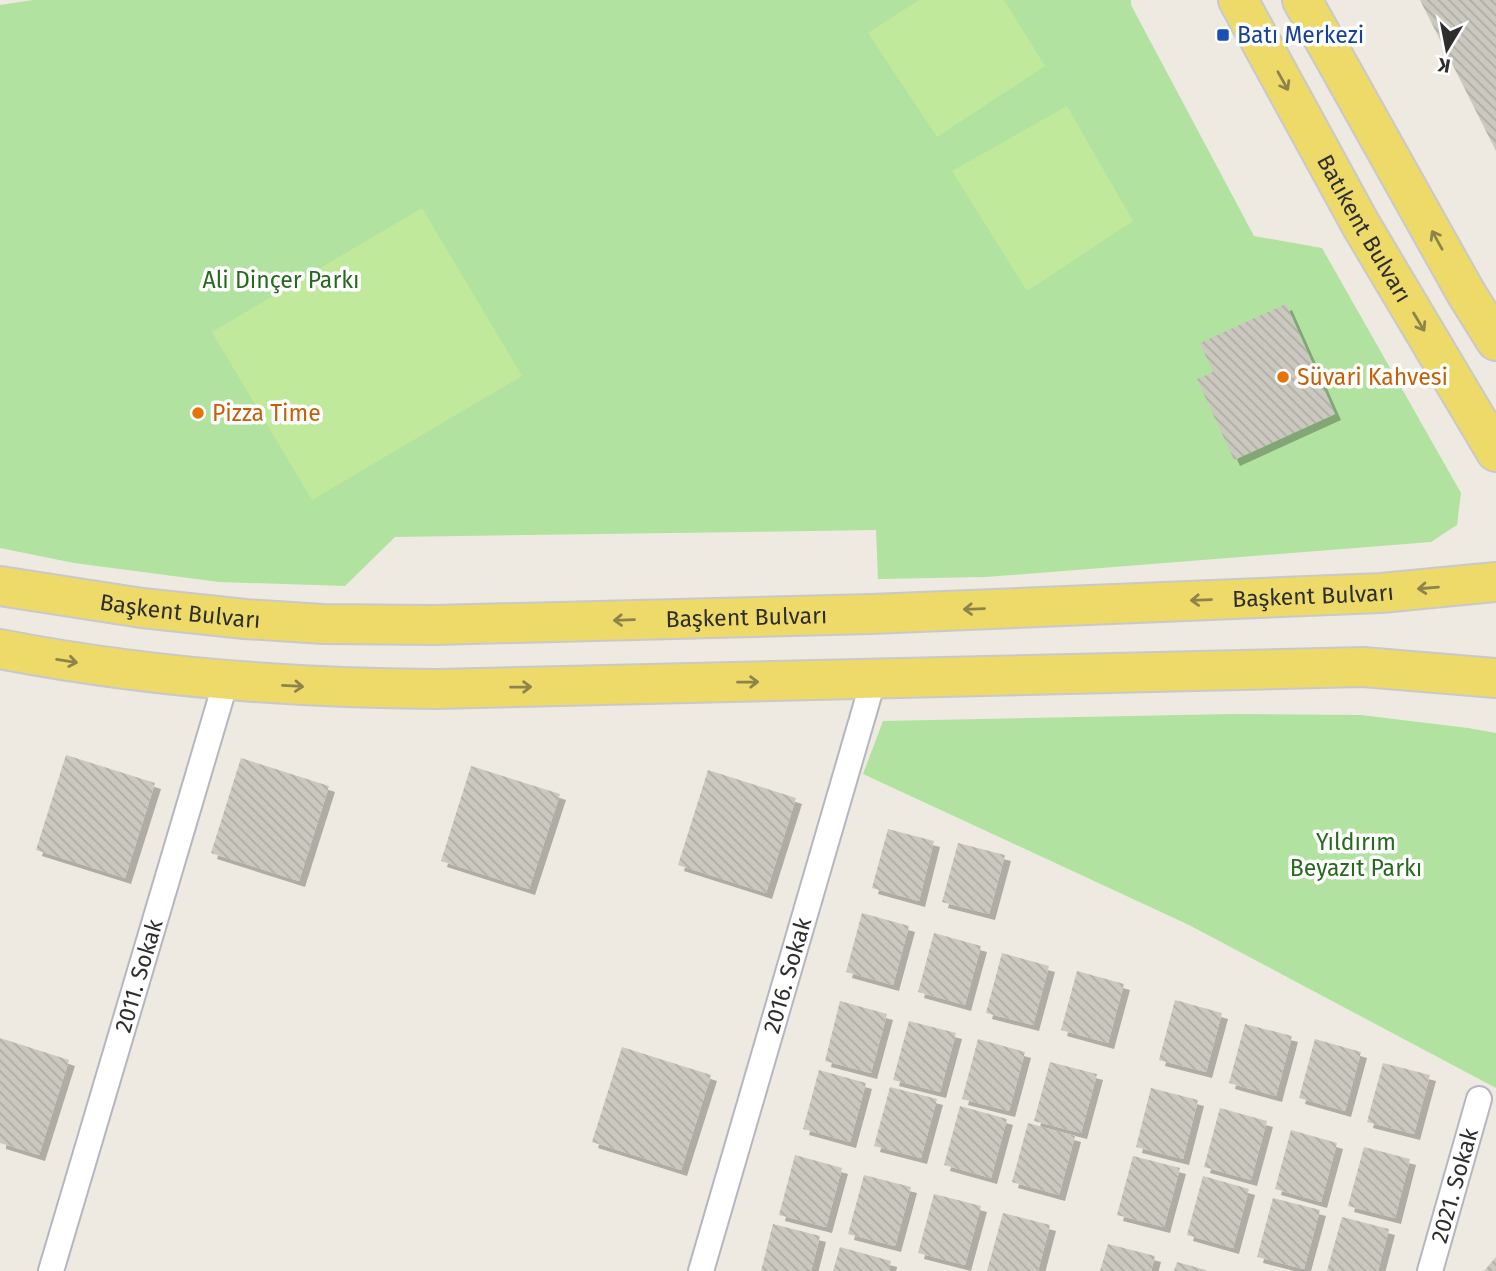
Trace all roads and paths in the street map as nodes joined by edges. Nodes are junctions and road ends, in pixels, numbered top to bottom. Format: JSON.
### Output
{"nodes":[{"id":1,"x":1238,"y":0,"type":"edge"},
{"id":2,"x":1302,"y":0,"type":"edge"},
{"id":3,"x":1496,"y":341,"type":"edge"},
{"id":4,"x":1496,"y":452,"type":"edge"},
{"id":5,"x":1496,"y":582,"type":"edge"},
{"id":6,"x":0,"y":586,"type":"edge"},
{"id":7,"x":0,"y":649,"type":"edge"},
{"id":8,"x":874,"y":678,"type":"junction"},
{"id":9,"x":1496,"y":678,"type":"edge"},
{"id":10,"x":226,"y":681,"type":"junction"},
{"id":11,"x":1479,"y":1100,"type":"dead end"},
{"id":12,"x":51,"y":1271,"type":"edge"},
{"id":13,"x":701,"y":1271,"type":"edge"},
{"id":14,"x":1430,"y":1271,"type":"edge"}],
"edges":[{"from":1,"to":4,"type":"main road","name":"Batıkent Bulvarı","one_way":true},
{"from":3,"to":2,"type":"main road","one_way":true},
{"from":5,"to":6,"type":"main road","name":"Başkent Bulvarı","one_way":true},
{"from":7,"to":10,"type":"main road","one_way":true},
{"from":8,"to":9,"type":"main road"},
{"from":10,"to":8,"type":"main road","one_way":true},
{"from":8,"to":13,"type":"street","name":"2016. Sokak"},
{"from":10,"to":12,"type":"street","name":"2011. Sokak"},
{"from":11,"to":14,"type":"street","name":"2021. Sokak"}]}
